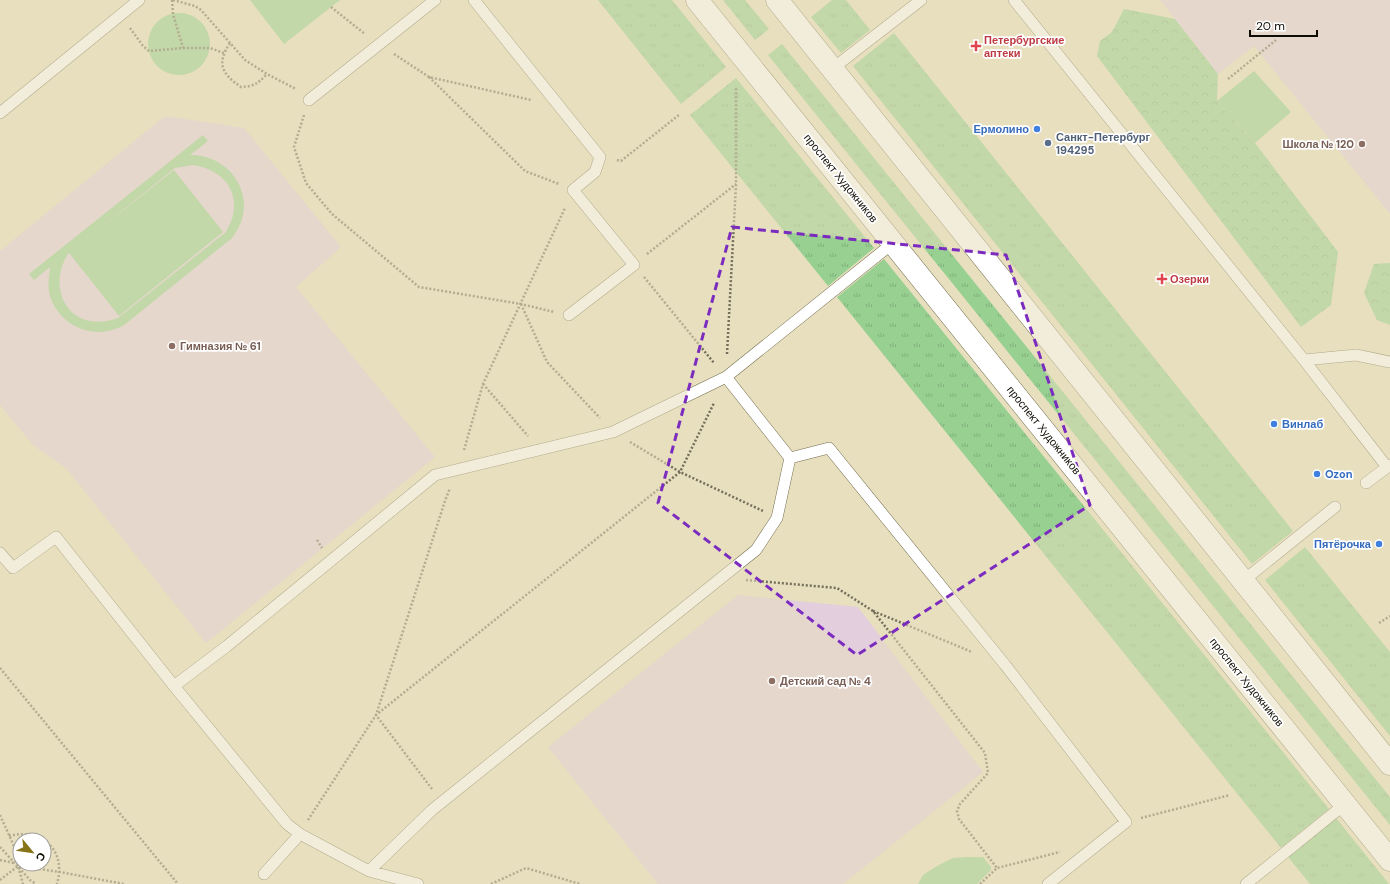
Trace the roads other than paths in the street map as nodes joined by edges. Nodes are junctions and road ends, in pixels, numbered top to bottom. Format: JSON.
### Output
{"nodes":[{"id":1,"x":140,"y":0,"type":"edge"},
{"id":2,"x":435,"y":0,"type":"edge"},
{"id":3,"x":474,"y":0,"type":"edge"},
{"id":4,"x":697,"y":0,"type":"edge"},
{"id":5,"x":777,"y":0,"type":"edge"},
{"id":6,"x":922,"y":0,"type":"edge"},
{"id":7,"x":1014,"y":0,"type":"edge"},
{"id":8,"x":832,"y":69,"type":"junction"},
{"id":9,"x":309,"y":100,"type":"road end"},
{"id":10,"x":0,"y":113,"type":"edge"},
{"id":11,"x":893,"y":243,"type":"junction"},
{"id":12,"x":569,"y":315,"type":"road end"},
{"id":13,"x":1304,"y":360,"type":"junction"},
{"id":14,"x":1390,"y":362,"type":"edge"},
{"id":15,"x":726,"y":377,"type":"junction"},
{"id":16,"x":790,"y":458,"type":"junction"},
{"id":17,"x":1388,"y":466,"type":"edge"},
{"id":18,"x":1366,"y":483,"type":"dead end"},
{"id":19,"x":1335,"y":508,"type":"dead end"},
{"id":20,"x":0,"y":553,"type":"edge"},
{"id":21,"x":1243,"y":582,"type":"junction"},
{"id":22,"x":174,"y":686,"type":"junction"},
{"id":23,"x":1390,"y":764,"type":"edge"},
{"id":24,"x":1345,"y":804,"type":"junction"},
{"id":25,"x":300,"y":834,"type":"junction"},
{"id":26,"x":1390,"y":860,"type":"edge"},
{"id":27,"x":368,"y":871,"type":"junction"},
{"id":28,"x":264,"y":874,"type":"dead end"},
{"id":29,"x":418,"y":884,"type":"edge"},
{"id":30,"x":1048,"y":884,"type":"edge"},
{"id":31,"x":1246,"y":884,"type":"edge"}],
"edges":[{"from":1,"to":10,"type":"lane"},
{"from":2,"to":9,"type":"lane"},
{"from":3,"to":12,"type":"lane"},
{"from":4,"to":11,"type":"street","name":"проспект Художников"},
{"from":5,"to":8,"type":"street"},
{"from":6,"to":8,"type":"lane"},
{"from":7,"to":13,"type":"lane"},
{"from":8,"to":21,"type":"street"},
{"from":11,"to":15,"type":"lane"},
{"from":11,"to":24,"type":"street","name":"проспект Художников"},
{"from":13,"to":14,"type":"lane"},
{"from":13,"to":17,"type":"lane"},
{"from":15,"to":16,"type":"lane"},
{"from":15,"to":22,"type":"lane"},
{"from":16,"to":27,"type":"lane"},
{"from":16,"to":30,"type":"lane"},
{"from":17,"to":18,"type":"lane"},
{"from":19,"to":21,"type":"lane"},
{"from":20,"to":22,"type":"lane"},
{"from":21,"to":23,"type":"street"},
{"from":22,"to":25,"type":"lane"},
{"from":24,"to":26,"type":"street","name":"проспект Художников"},
{"from":24,"to":31,"type":"lane"},
{"from":25,"to":27,"type":"lane"},
{"from":25,"to":28,"type":"lane"},
{"from":27,"to":29,"type":"lane"}]}
